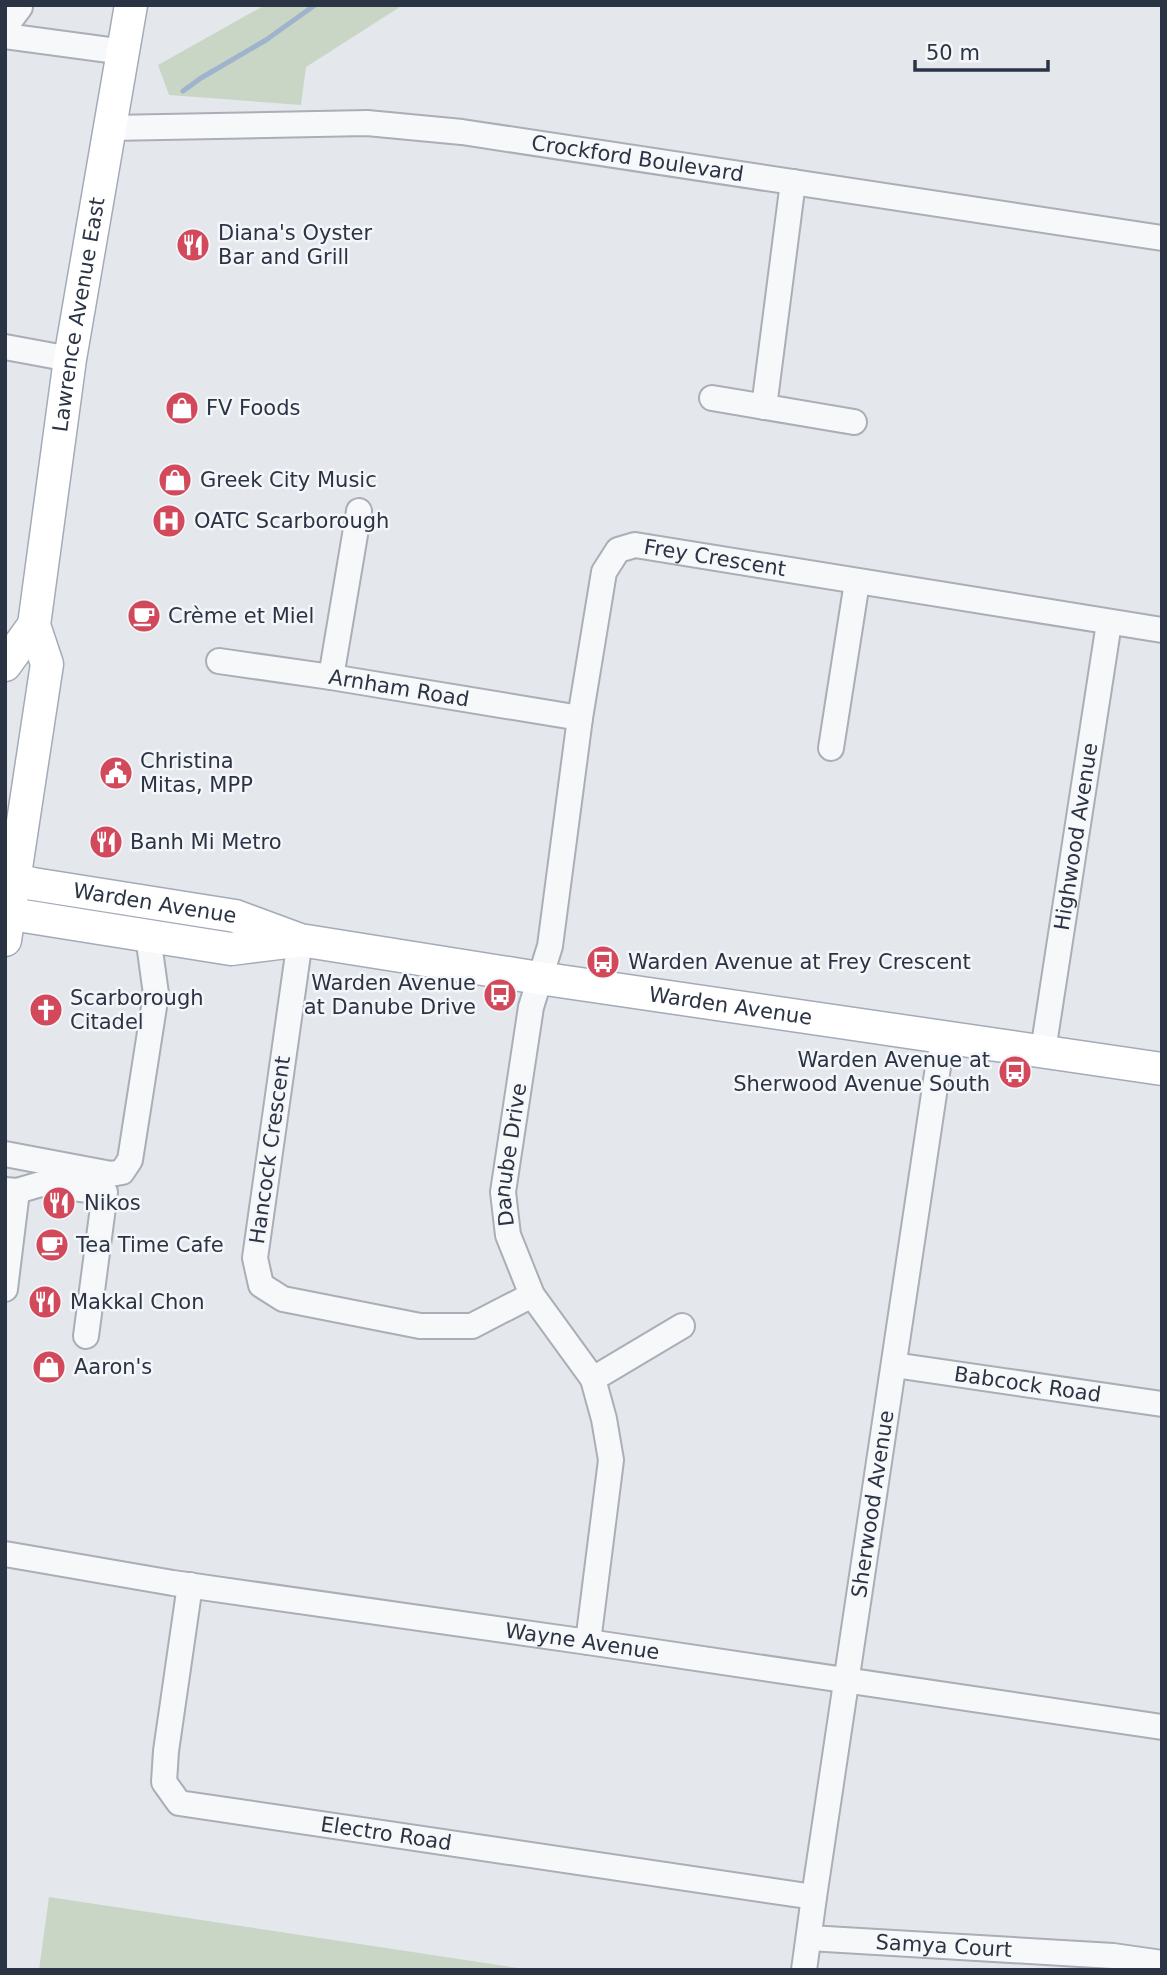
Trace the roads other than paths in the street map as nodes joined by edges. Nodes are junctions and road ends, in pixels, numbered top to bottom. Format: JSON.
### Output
{"nodes":[{"id":1,"x":131,"y":5,"type":"edge"},
{"id":2,"x":20,"y":7,"type":"dead end"},
{"id":3,"x":5,"y":27,"type":"edge"},
{"id":4,"x":5,"y":36,"type":"edge"},
{"id":5,"x":124,"y":52,"type":"junction"},
{"id":6,"x":110,"y":128,"type":"junction"},
{"id":7,"x":793,"y":182,"type":"junction"},
{"id":8,"x":1162,"y":238,"type":"edge"},
{"id":9,"x":5,"y":347,"type":"edge"},
{"id":10,"x":69,"y":359,"type":"junction"},
{"id":11,"x":712,"y":398,"type":"dead end"},
{"id":12,"x":764,"y":407,"type":"junction"},
{"id":13,"x":854,"y":422,"type":"dead end"},
{"id":14,"x":359,"y":511,"type":"dead end"},
{"id":15,"x":857,"y":582,"type":"junction"},
{"id":16,"x":1110,"y":622,"type":"junction"},
{"id":17,"x":34,"y":625,"type":"junction"},
{"id":18,"x":1162,"y":630,"type":"edge"},
{"id":19,"x":219,"y":661,"type":"dead end"},
{"id":20,"x":5,"y":665,"type":"edge"},
{"id":21,"x":331,"y":677,"type":"junction"},
{"id":22,"x":580,"y":718,"type":"junction"},
{"id":23,"x":831,"y":748,"type":"dead end"},
{"id":24,"x":10,"y":879,"type":"edge"},
{"id":25,"x":7,"y":922,"type":"edge"},
{"id":26,"x":148,"y":936,"type":"junction"},
{"id":27,"x":300,"y":940,"type":"junction"},
{"id":28,"x":539,"y":978,"type":"junction"},
{"id":29,"x":944,"y":1038,"type":"junction"},
{"id":30,"x":1043,"y":1051,"type":"junction"},
{"id":31,"x":1162,"y":1069,"type":"edge"},
{"id":32,"x":5,"y":1154,"type":"edge"},
{"id":33,"x":11,"y":1190,"type":"edge"},
{"id":34,"x":5,"y":1289,"type":"edge"},
{"id":35,"x":532,"y":1295,"type":"junction"},
{"id":36,"x":682,"y":1326,"type":"dead end"},
{"id":37,"x":86,"y":1336,"type":"dead end"},
{"id":38,"x":894,"y":1365,"type":"junction"},
{"id":39,"x":593,"y":1379,"type":"junction"},
{"id":40,"x":1162,"y":1404,"type":"edge"},
{"id":41,"x":5,"y":1555,"type":"edge"},
{"id":42,"x":190,"y":1585,"type":"junction"},
{"id":43,"x":588,"y":1642,"type":"junction"},
{"id":44,"x":846,"y":1681,"type":"junction"},
{"id":45,"x":1162,"y":1727,"type":"edge"},
{"id":46,"x":814,"y":1897,"type":"junction"},
{"id":47,"x":809,"y":1938,"type":"junction"},
{"id":48,"x":1162,"y":1963,"type":"edge"},
{"id":49,"x":804,"y":1970,"type":"edge"}],
"edges":[{"from":1,"to":5,"type":"main road","name":"Lawrence Avenue East"},
{"from":2,"to":3,"type":"street"},
{"from":4,"to":5,"type":"street"},
{"from":5,"to":6,"type":"main road","name":"Lawrence Avenue East"},
{"from":6,"to":7,"type":"street","name":"Crockford Boulevard"},
{"from":6,"to":10,"type":"main road","name":"Lawrence Avenue East"},
{"from":7,"to":8,"type":"street","name":"Crockford Boulevard"},
{"from":7,"to":12,"type":"street"},
{"from":9,"to":10,"type":"street"},
{"from":10,"to":17,"type":"main road","name":"Lawrence Avenue East"},
{"from":11,"to":12,"type":"street"},
{"from":12,"to":13,"type":"street"},
{"from":14,"to":21,"type":"street"},
{"from":15,"to":16,"type":"street","name":"Frey Crescent"},
{"from":15,"to":22,"type":"street","name":"Frey Crescent"},
{"from":15,"to":23,"type":"street"},
{"from":16,"to":18,"type":"street","name":"Frey Crescent"},
{"from":16,"to":30,"type":"street","name":"Highwood Avenue"},
{"from":17,"to":20,"type":"main road","name":"Lawrence Avenue East"},
{"from":17,"to":24,"type":"main road","name":"Lawrence Avenue East"},
{"from":19,"to":21,"type":"street","name":"Arnham Road"},
{"from":21,"to":22,"type":"street","name":"Arnham Road"},
{"from":22,"to":28,"type":"street","name":"Frey Crescent"},
{"from":24,"to":25,"type":"main road","name":"Lawrence Avenue East"},
{"from":24,"to":27,"type":"main road","name":"Warden Avenue"},
{"from":25,"to":26,"type":"main road","name":"Warden Avenue"},
{"from":26,"to":27,"type":"main road","name":"Warden Avenue"},
{"from":26,"to":32,"type":"street"},
{"from":27,"to":28,"type":"main road","name":"Warden Avenue"},
{"from":27,"to":35,"type":"street","name":"Hancock Crescent"},
{"from":28,"to":29,"type":"main road","name":"Warden Avenue"},
{"from":28,"to":35,"type":"street","name":"Danube Drive"},
{"from":29,"to":30,"type":"main road","name":"Warden Avenue"},
{"from":29,"to":38,"type":"street","name":"Sherwood Avenue"},
{"from":30,"to":31,"type":"main road","name":"Warden Avenue"},
{"from":33,"to":34,"type":"street"},
{"from":33,"to":37,"type":"street"},
{"from":35,"to":39,"type":"street","name":"Danube Drive"},
{"from":36,"to":39,"type":"street"},
{"from":38,"to":40,"type":"street","name":"Babcock Road"},
{"from":38,"to":44,"type":"street","name":"Sherwood Avenue"},
{"from":39,"to":43,"type":"street","name":"Danube Drive"},
{"from":41,"to":42,"type":"street","name":"Wayne Avenue"},
{"from":42,"to":43,"type":"street","name":"Wayne Avenue"},
{"from":42,"to":46,"type":"street","name":"Electro Road"},
{"from":43,"to":44,"type":"street","name":"Wayne Avenue"},
{"from":44,"to":45,"type":"street","name":"Wayne Avenue"},
{"from":44,"to":46,"type":"street","name":"Sherwood Avenue"},
{"from":46,"to":47,"type":"street","name":"Sherwood Avenue"},
{"from":47,"to":48,"type":"street","name":"Samya Court"},
{"from":47,"to":49,"type":"street","name":"Sherwood Avenue"}]}
